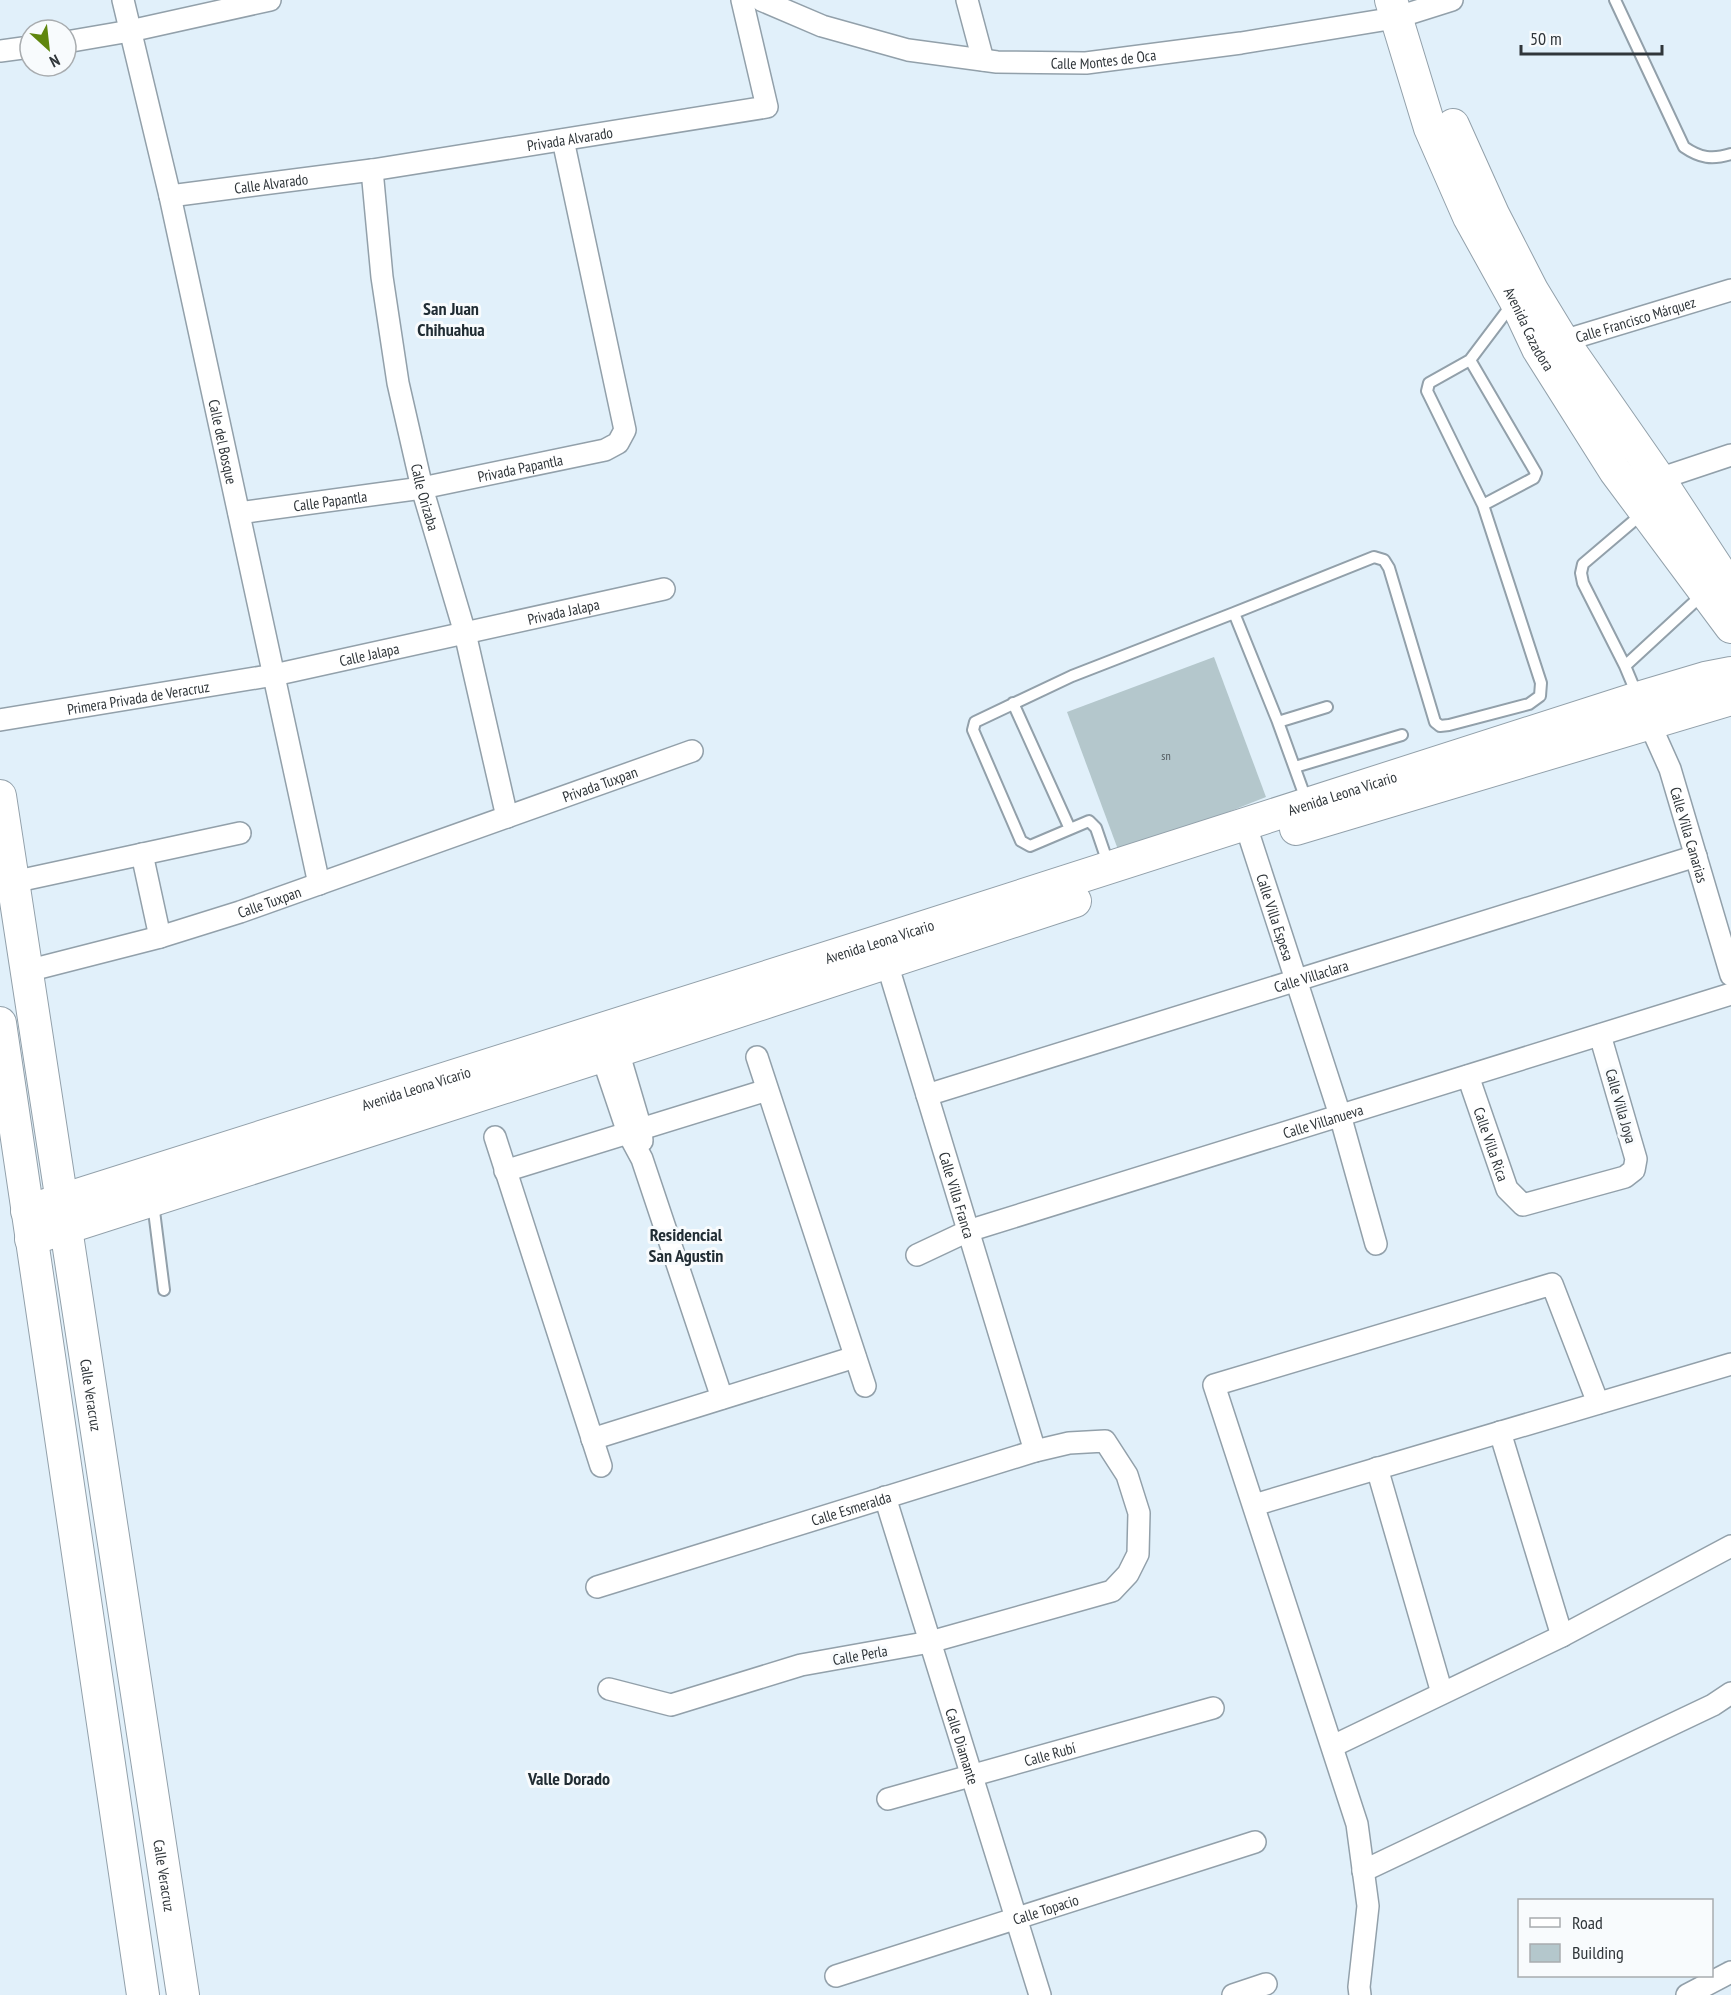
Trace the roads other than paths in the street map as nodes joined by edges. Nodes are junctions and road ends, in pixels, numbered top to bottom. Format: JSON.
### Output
{"nodes":[{"id":1,"x":123,"y":0,"type":"edge"},
{"id":2,"x":270,"y":0,"type":"edge"},
{"id":3,"x":742,"y":0,"type":"edge"},
{"id":4,"x":761,"y":0,"type":"edge"},
{"id":5,"x":967,"y":0,"type":"edge"},
{"id":6,"x":1452,"y":0,"type":"edge"},
{"id":7,"x":1616,"y":0,"type":"edge"},
{"id":8,"x":1403,"y":7,"type":"edge"},
{"id":9,"x":130,"y":31,"type":"junction"},
{"id":10,"x":78,"y":40,"type":"edge"},
{"id":11,"x":18,"y":49,"type":"edge"},
{"id":12,"x":0,"y":51,"type":"edge"},
{"id":13,"x":983,"y":60,"type":"junction"},
{"id":14,"x":563,"y":140,"type":"junction"},
{"id":15,"x":1731,"y":154,"type":"edge"},
{"id":16,"x":372,"y":170,"type":"junction"},
{"id":17,"x":171,"y":196,"type":"junction"},
{"id":18,"x":1731,"y":290,"type":"edge"},
{"id":19,"x":1523,"y":295,"type":"junction"},
{"id":20,"x":1551,"y":345,"type":"junction"},
{"id":21,"x":1470,"y":360,"type":"junction"},
{"id":22,"x":1731,"y":455,"type":"edge"},
{"id":23,"x":1659,"y":479,"type":"junction"},
{"id":24,"x":422,"y":488,"type":"junction"},
{"id":25,"x":1483,"y":505,"type":"junction"},
{"id":26,"x":1645,"y":511,"type":"junction"},
{"id":27,"x":239,"y":513,"type":"junction"},
{"id":28,"x":664,"y":589,"type":"dead end"},
{"id":29,"x":1718,"y":591,"type":"edge"},
{"id":30,"x":1234,"y":613,"type":"junction"},
{"id":31,"x":1731,"y":627,"type":"edge"},
{"id":32,"x":465,"y":633,"type":"junction"},
{"id":33,"x":1625,"y":666,"type":"junction"},
{"id":34,"x":1731,"y":673,"type":"edge"},
{"id":35,"x":274,"y":675,"type":"junction"},
{"id":36,"x":1731,"y":699,"type":"edge"},
{"id":37,"x":1013,"y":703,"type":"junction"},
{"id":38,"x":1327,"y":706,"type":"dead end"},
{"id":39,"x":1644,"y":711,"type":"junction"},
{"id":40,"x":0,"y":720,"type":"edge"},
{"id":41,"x":1278,"y":722,"type":"junction"},
{"id":42,"x":1402,"y":735,"type":"dead end"},
{"id":43,"x":692,"y":751,"type":"dead end"},
{"id":44,"x":1294,"y":767,"type":"junction"},
{"id":45,"x":0,"y":796,"type":"edge"},
{"id":46,"x":1307,"y":803,"type":"junction"},
{"id":47,"x":507,"y":817,"type":"junction"},
{"id":48,"x":1070,"y":829,"type":"junction"},
{"id":49,"x":1249,"y":832,"type":"junction"},
{"id":50,"x":240,"y":833,"type":"dead end"},
{"id":51,"x":142,"y":854,"type":"junction"},
{"id":52,"x":1696,"y":856,"type":"junction"},
{"id":53,"x":1109,"y":867,"type":"junction"},
{"id":54,"x":13,"y":882,"type":"junction"},
{"id":55,"x":319,"y":884,"type":"junction"},
{"id":56,"x":160,"y":937,"type":"junction"},
{"id":57,"x":884,"y":952,"type":"junction"},
{"id":58,"x":27,"y":971,"type":"junction"},
{"id":59,"x":1731,"y":975,"type":"edge"},
{"id":60,"x":1296,"y":980,"type":"junction"},
{"id":61,"x":1731,"y":994,"type":"edge"},
{"id":62,"x":34,"y":1013,"type":"junction"},
{"id":63,"x":0,"y":1021,"type":"edge"},
{"id":64,"x":1600,"y":1035,"type":"junction"},
{"id":65,"x":610,"y":1054,"type":"junction"},
{"id":66,"x":757,"y":1057,"type":"dead end"},
{"id":67,"x":1468,"y":1076,"type":"junction"},
{"id":68,"x":766,"y":1090,"type":"junction"},
{"id":69,"x":927,"y":1095,"type":"junction"},
{"id":70,"x":1340,"y":1115,"type":"junction"},
{"id":71,"x":635,"y":1131,"type":"junction"},
{"id":72,"x":495,"y":1137,"type":"dead end"},
{"id":73,"x":505,"y":1171,"type":"junction"},
{"id":74,"x":152,"y":1200,"type":"junction"},
{"id":75,"x":1523,"y":1205,"type":"joint"},
{"id":76,"x":64,"y":1213,"type":"junction"},
{"id":77,"x":29,"y":1225,"type":"junction"},
{"id":78,"x":968,"y":1231,"type":"junction"},
{"id":79,"x":1376,"y":1244,"type":"dead end"},
{"id":80,"x":917,"y":1255,"type":"dead end"},
{"id":81,"x":164,"y":1290,"type":"dead end"},
{"id":82,"x":855,"y":1357,"type":"junction"},
{"id":83,"x":1729,"y":1370,"type":"edge"},
{"id":84,"x":865,"y":1386,"type":"dead end"},
{"id":85,"x":722,"y":1398,"type":"junction"},
{"id":86,"x":1598,"y":1403,"type":"junction"},
{"id":87,"x":1500,"y":1432,"type":"junction"},
{"id":88,"x":592,"y":1439,"type":"junction"},
{"id":89,"x":1035,"y":1451,"type":"junction"},
{"id":90,"x":601,"y":1466,"type":"dead end"},
{"id":91,"x":1377,"y":1468,"type":"junction"},
{"id":92,"x":885,"y":1497,"type":"junction"},
{"id":93,"x":1254,"y":1505,"type":"junction"},
{"id":94,"x":1731,"y":1546,"type":"edge"},
{"id":95,"x":597,"y":1587,"type":"dead end"},
{"id":96,"x":1112,"y":1591,"type":"joint"},
{"id":97,"x":1562,"y":1636,"type":"junction"},
{"id":98,"x":930,"y":1642,"type":"junction"},
{"id":99,"x":609,"y":1689,"type":"dead end"},
{"id":100,"x":1442,"y":1693,"type":"junction"},
{"id":101,"x":1731,"y":1693,"type":"edge"},
{"id":102,"x":139,"y":1707,"type":"junction"},
{"id":103,"x":1213,"y":1708,"type":"dead end"},
{"id":104,"x":101,"y":1709,"type":"junction"},
{"id":105,"x":1333,"y":1746,"type":"junction"},
{"id":106,"x":971,"y":1776,"type":"junction"},
{"id":107,"x":151,"y":1784,"type":"junction"},
{"id":108,"x":112,"y":1786,"type":"junction"},
{"id":109,"x":888,"y":1799,"type":"dead end"},
{"id":110,"x":1254,"y":1842,"type":"dead end"},
{"id":111,"x":1363,"y":1871,"type":"junction"},
{"id":112,"x":1016,"y":1918,"type":"junction"},
{"id":113,"x":1731,"y":1972,"type":"edge"},
{"id":114,"x":836,"y":1976,"type":"dead end"},
{"id":115,"x":1266,"y":1984,"type":"dead end"},
{"id":116,"x":143,"y":1995,"type":"edge"},
{"id":117,"x":183,"y":1995,"type":"edge"},
{"id":118,"x":1040,"y":1995,"type":"edge"},
{"id":119,"x":1233,"y":1995,"type":"edge"},
{"id":120,"x":1360,"y":1995,"type":"edge"},
{"id":121,"x":1687,"y":1995,"type":"edge"}],
"edges":[{"from":1,"to":9,"type":"street","name":"Calle del Bosque"},
{"from":2,"to":9,"type":"street"},
{"from":3,"to":14,"type":"street","name":"Privada Alvarado"},
{"from":4,"to":13,"type":"street","name":"Calle Montes de Oca"},
{"from":5,"to":13,"type":"street"},
{"from":6,"to":8,"type":"street","name":"Calle Montes de Oca"},
{"from":7,"to":15,"type":"lane"},
{"from":8,"to":13,"type":"street","name":"Calle Montes de Oca"},
{"from":8,"to":19,"type":"street","name":"Avenida Cazadora"},
{"from":9,"to":10,"type":"street"},
{"from":9,"to":17,"type":"street","name":"Calle del Bosque"},
{"from":11,"to":12,"type":"street"},
{"from":14,"to":16,"type":"street","name":"Privada Alvarado"},
{"from":14,"to":24,"type":"street","name":"Privada Papantla"},
{"from":16,"to":17,"type":"street","name":"Calle Alvarado"},
{"from":16,"to":24,"type":"street","name":"Calle Orizaba"},
{"from":17,"to":27,"type":"street","name":"Calle del Bosque"},
{"from":18,"to":20,"type":"street","name":"Calle Francisco Márquez"},
{"from":19,"to":20,"type":"street","name":"Avenida Cazadora"},
{"from":19,"to":21,"type":"lane"},
{"from":20,"to":23,"type":"street","name":"Avenida Cazadora"},
{"from":20,"to":26,"type":"street","name":"Avenida Cazadora"},
{"from":21,"to":25,"type":"lane"},
{"from":21,"to":25,"type":"lane"},
{"from":22,"to":23,"type":"street"},
{"from":23,"to":29,"type":"street","name":"Avenida Cazadora"},
{"from":24,"to":27,"type":"street","name":"Calle Papantla"},
{"from":24,"to":32,"type":"street","name":"Calle Orizaba"},
{"from":25,"to":30,"type":"lane"},
{"from":26,"to":29,"type":"street","name":"Avenida Cazadora"},
{"from":26,"to":33,"type":"lane"},
{"from":27,"to":35,"type":"street","name":"Calle del Bosque"},
{"from":28,"to":32,"type":"street","name":"Privada Jalapa"},
{"from":29,"to":31,"type":"street","name":"Avenida Cazadora"},
{"from":29,"to":33,"type":"lane"},
{"from":30,"to":37,"type":"lane"},
{"from":30,"to":41,"type":"lane"},
{"from":32,"to":35,"type":"street","name":"Calle Jalapa"},
{"from":32,"to":47,"type":"street","name":"Calle Orizaba"},
{"from":33,"to":39,"type":"lane"},
{"from":34,"to":39,"type":"street","name":"Avenida Leona Vicario"},
{"from":35,"to":40,"type":"street","name":"Primera Privada de Veracruz"},
{"from":35,"to":55,"type":"street","name":"Calle del Bosque"},
{"from":36,"to":39,"type":"street","name":"Avenida Leona Vicario"},
{"from":37,"to":48,"type":"lane"},
{"from":37,"to":48,"type":"lane"},
{"from":38,"to":41,"type":"lane"},
{"from":39,"to":46,"type":"street","name":"Avenida Leona Vicario"},
{"from":39,"to":49,"type":"street","name":"Avenida Leona Vicario"},
{"from":39,"to":52,"type":"street","name":"Calle Villa Canarias"},
{"from":41,"to":44,"type":"lane"},
{"from":42,"to":44,"type":"lane"},
{"from":43,"to":47,"type":"street","name":"Privada Tuxpan"},
{"from":44,"to":46,"type":"lane"},
{"from":45,"to":54,"type":"street","name":"Calle Veracruz"},
{"from":46,"to":49,"type":"street","name":"Avenida Leona Vicario"},
{"from":47,"to":55,"type":"street","name":"Calle Tuxpan"},
{"from":48,"to":53,"type":"lane"},
{"from":49,"to":53,"type":"street","name":"Avenida Leona Vicario"},
{"from":49,"to":57,"type":"street","name":"Avenida Leona Vicario"},
{"from":49,"to":60,"type":"street","name":"Calle Villa Espesa"},
{"from":50,"to":51,"type":"street"},
{"from":51,"to":54,"type":"street"},
{"from":51,"to":56,"type":"street"},
{"from":52,"to":59,"type":"street","name":"Calle Villa Canarias"},
{"from":52,"to":60,"type":"street","name":"Calle Villaclara"},
{"from":53,"to":57,"type":"street","name":"Avenida Leona Vicario"},
{"from":54,"to":58,"type":"street","name":"Calle Veracruz"},
{"from":55,"to":56,"type":"street","name":"Calle Tuxpan"},
{"from":56,"to":58,"type":"street","name":"Calle Tuxpan"},
{"from":57,"to":65,"type":"street","name":"Avenida Leona Vicario"},
{"from":57,"to":69,"type":"street","name":"Calle Villa Franca"},
{"from":57,"to":76,"type":"street","name":"Avenida Leona Vicario"},
{"from":58,"to":62,"type":"street","name":"Calle Veracruz"},
{"from":60,"to":69,"type":"street","name":"Calle Villaclara"},
{"from":60,"to":70,"type":"street","name":"Calle Villa Espesa"},
{"from":61,"to":64,"type":"street","name":"Calle Villanueva"},
{"from":62,"to":63,"type":"street"},
{"from":62,"to":76,"type":"street","name":"Calle Veracruz"},
{"from":63,"to":77,"type":"street"},
{"from":64,"to":67,"type":"street","name":"Calle Villanueva"},
{"from":64,"to":75,"type":"street","name":"Calle Villa Joya"},
{"from":65,"to":71,"type":"street"},
{"from":65,"to":74,"type":"street","name":"Avenida Leona Vicario"},
{"from":66,"to":68,"type":"street"},
{"from":67,"to":70,"type":"street","name":"Calle Villanueva"},
{"from":67,"to":75,"type":"street","name":"Calle Villa Rica"},
{"from":68,"to":71,"type":"street"},
{"from":68,"to":82,"type":"street"},
{"from":69,"to":78,"type":"street","name":"Calle Villa Franca"},
{"from":70,"to":78,"type":"street","name":"Calle Villanueva"},
{"from":70,"to":79,"type":"street","name":"Calle Villa Espesa"},
{"from":71,"to":73,"type":"street"},
{"from":71,"to":85,"type":"street"},
{"from":72,"to":73,"type":"street"},
{"from":73,"to":88,"type":"street"},
{"from":74,"to":76,"type":"street","name":"Avenida Leona Vicario"},
{"from":74,"to":81,"type":"lane"},
{"from":76,"to":77,"type":"street","name":"Avenida Leona Vicario"},
{"from":76,"to":102,"type":"street","name":"Calle Veracruz"},
{"from":77,"to":104,"type":"street"},
{"from":78,"to":80,"type":"street","name":"Calle Villanueva"},
{"from":78,"to":89,"type":"street","name":"Calle Villa Franca"},
{"from":82,"to":84,"type":"street"},
{"from":82,"to":85,"type":"street"},
{"from":83,"to":86,"type":"street"},
{"from":85,"to":88,"type":"street"},
{"from":86,"to":87,"type":"street"},
{"from":86,"to":93,"type":"street"},
{"from":87,"to":91,"type":"street"},
{"from":87,"to":97,"type":"street"},
{"from":88,"to":90,"type":"street"},
{"from":89,"to":92,"type":"street","name":"Calle Esmeralda"},
{"from":89,"to":96,"type":"street","name":"Calle Esmeralda"},
{"from":91,"to":93,"type":"street"},
{"from":91,"to":100,"type":"street"},
{"from":92,"to":95,"type":"street","name":"Calle Esmeralda"},
{"from":92,"to":98,"type":"street","name":"Calle Diamante"},
{"from":93,"to":105,"type":"street"},
{"from":94,"to":97,"type":"street"},
{"from":96,"to":98,"type":"street","name":"Calle Perla"},
{"from":97,"to":100,"type":"street"},
{"from":98,"to":99,"type":"street","name":"Calle Perla"},
{"from":98,"to":106,"type":"street","name":"Calle Diamante"},
{"from":100,"to":105,"type":"street"},
{"from":101,"to":111,"type":"street"},
{"from":102,"to":104,"type":"street"},
{"from":102,"to":107,"type":"street","name":"Calle Veracruz"},
{"from":103,"to":106,"type":"street","name":"Calle Rubí"},
{"from":104,"to":108,"type":"street"},
{"from":105,"to":111,"type":"street"},
{"from":106,"to":109,"type":"street","name":"Calle Rubí"},
{"from":106,"to":112,"type":"street","name":"Calle Diamante"},
{"from":107,"to":108,"type":"street"},
{"from":107,"to":117,"type":"street","name":"Calle Veracruz"},
{"from":108,"to":116,"type":"street"},
{"from":110,"to":112,"type":"street","name":"Calle Topacio"},
{"from":111,"to":120,"type":"street"},
{"from":112,"to":114,"type":"street","name":"Calle Topacio"},
{"from":112,"to":118,"type":"street","name":"Calle Diamante"},
{"from":113,"to":121,"type":"street"},
{"from":115,"to":119,"type":"street"}]}
